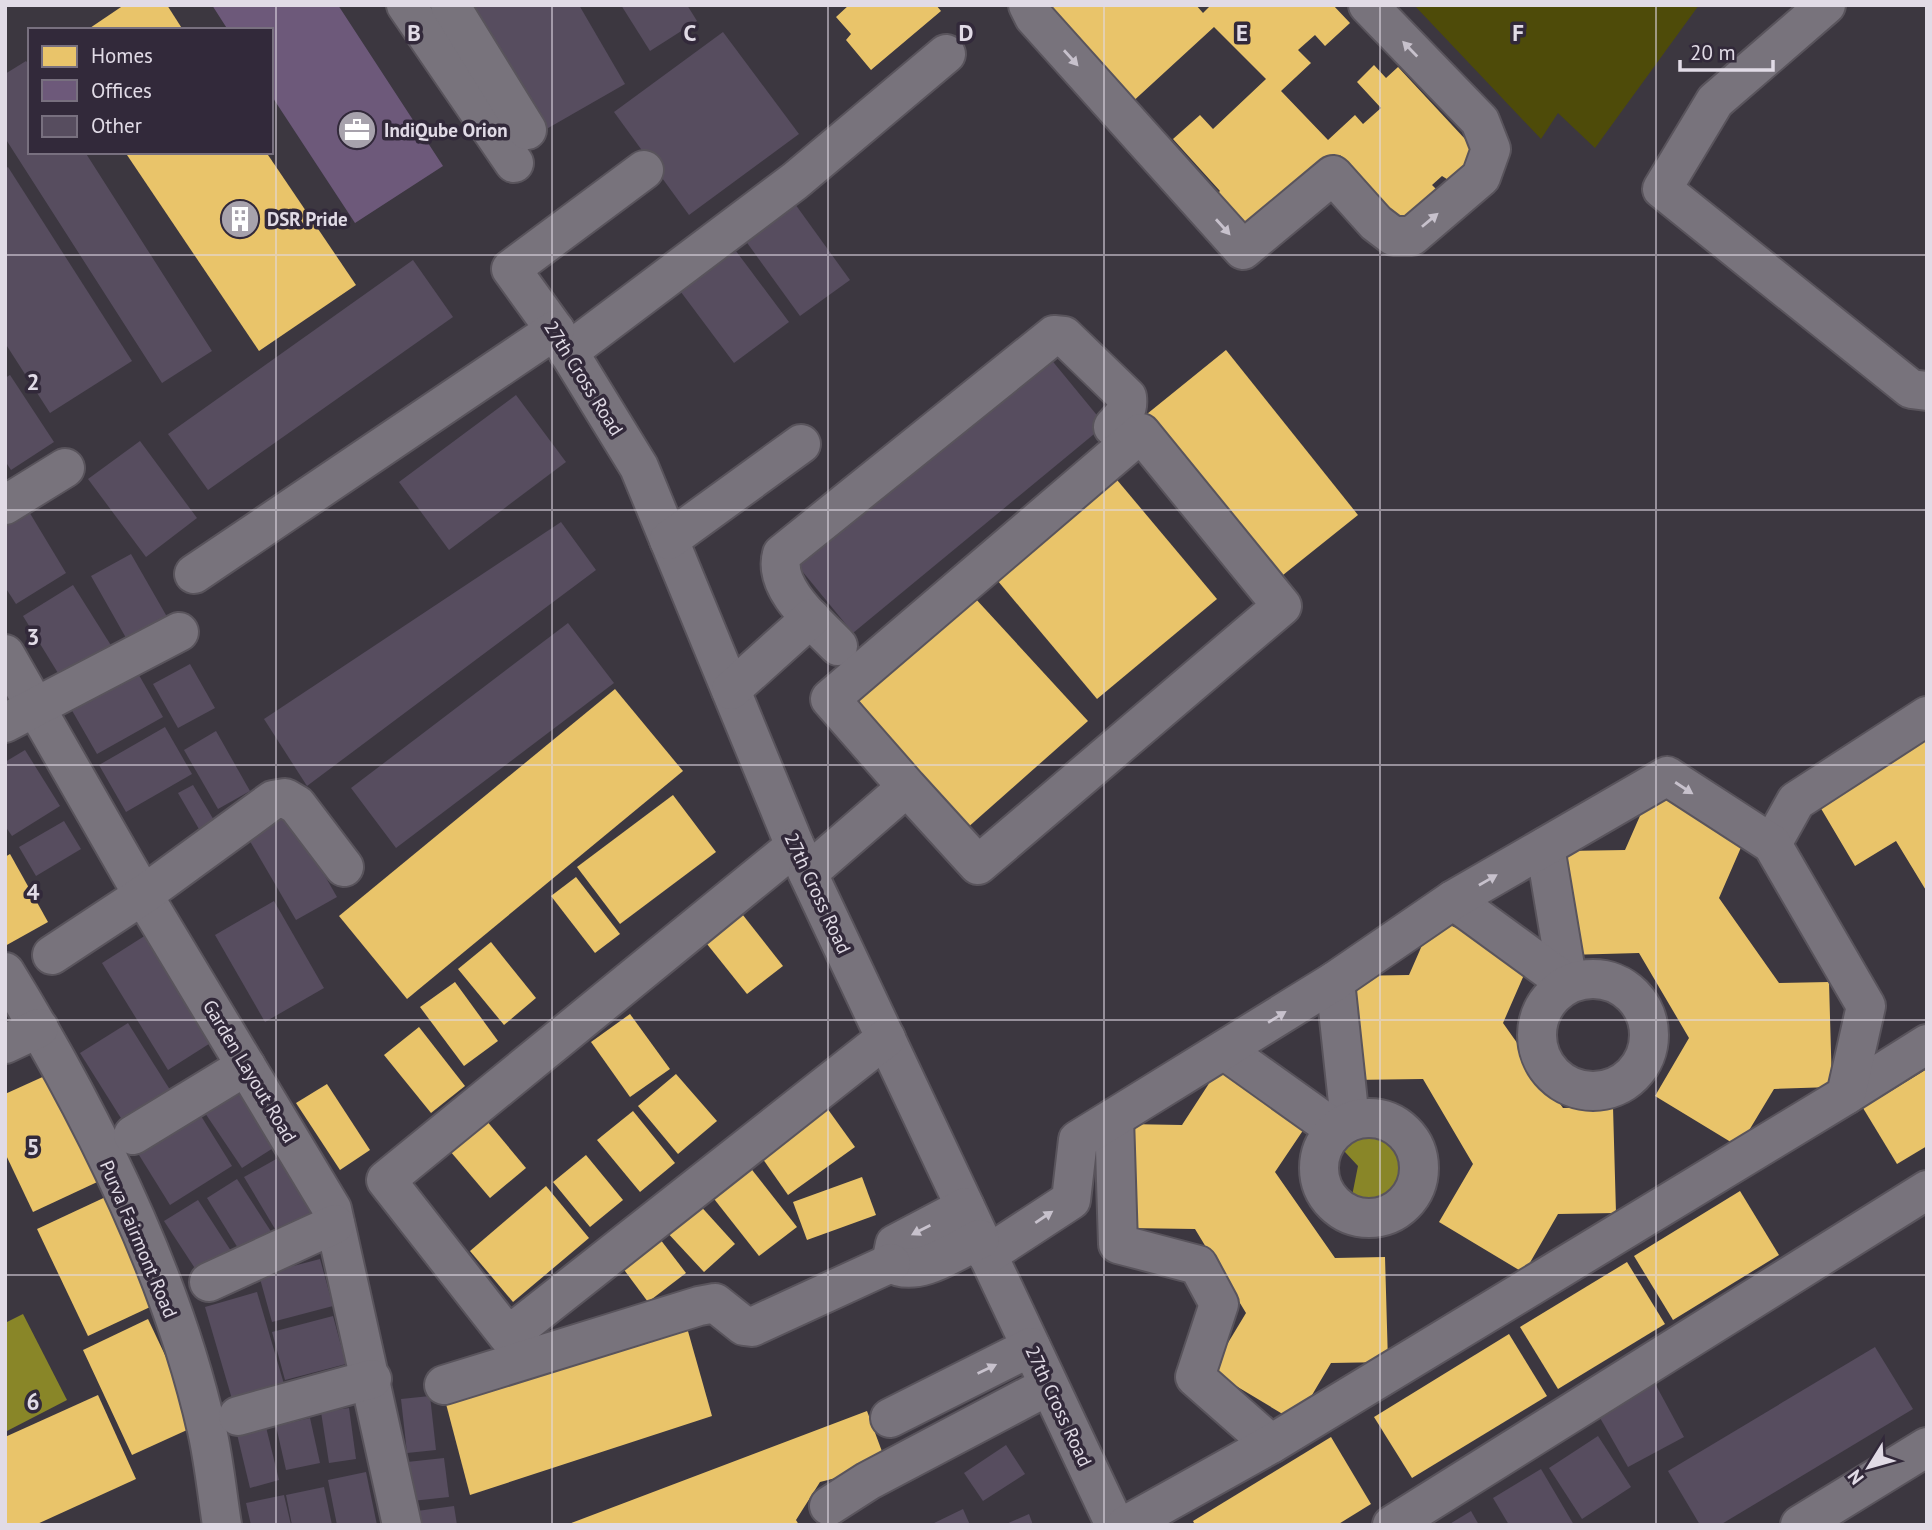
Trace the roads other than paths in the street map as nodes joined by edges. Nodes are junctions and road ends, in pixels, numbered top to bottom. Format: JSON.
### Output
{"nodes":[{"id":1,"x":405,"y":5,"type":"edge"},
{"id":2,"x":450,"y":5,"type":"edge"},
{"id":3,"x":1028,"y":5,"type":"edge"},
{"id":4,"x":1368,"y":5,"type":"edge"},
{"id":5,"x":1826,"y":5,"type":"edge"},
{"id":6,"x":946,"y":54,"type":"dead end"},
{"id":7,"x":644,"y":170,"type":"dead end"},
{"id":8,"x":562,"y":341,"type":"junction"},
{"id":9,"x":1927,"y":391,"type":"edge"},
{"id":10,"x":1113,"y":427,"type":"dead end"},
{"id":11,"x":801,"y":444,"type":"dead end"},
{"id":12,"x":65,"y":468,"type":"dead end"},
{"id":13,"x":5,"y":505,"type":"edge"},
{"id":14,"x":669,"y":540,"type":"junction"},
{"id":15,"x":194,"y":574,"type":"dead end"},
{"id":16,"x":811,"y":618,"type":"junction"},
{"id":17,"x":179,"y":632,"type":"dead end"},
{"id":18,"x":838,"y":646,"type":"dead end"},
{"id":19,"x":5,"y":654,"type":"edge"},
{"id":20,"x":731,"y":690,"type":"junction"},
{"id":21,"x":19,"y":715,"type":"edge"},
{"id":22,"x":1927,"y":716,"type":"edge"},
{"id":23,"x":907,"y":787,"type":"junction"},
{"id":24,"x":1772,"y":844,"type":"junction"},
{"id":25,"x":1545,"y":847,"type":"junction"},
{"id":26,"x":802,"y":859,"type":"junction"},
{"id":27,"x":344,"y":867,"type":"dead end"},
{"id":28,"x":144,"y":895,"type":"junction"},
{"id":29,"x":1453,"y":900,"type":"junction"},
{"id":30,"x":52,"y":955,"type":"dead end"},
{"id":31,"x":5,"y":972,"type":"edge"},
{"id":32,"x":1335,"y":981,"type":"junction"},
{"id":33,"x":39,"y":1028,"type":"junction"},
{"id":34,"x":886,"y":1038,"type":"junction"},
{"id":35,"x":5,"y":1044,"type":"edge"},
{"id":36,"x":1927,"y":1044,"type":"edge"},
{"id":37,"x":1224,"y":1050,"type":"junction"},
{"id":38,"x":246,"y":1066,"type":"junction"},
{"id":39,"x":1846,"y":1095,"type":"junction"},
{"id":40,"x":1114,"y":1118,"type":"junction"},
{"id":41,"x":133,"y":1135,"type":"dead end"},
{"id":42,"x":1927,"y":1190,"type":"edge"},
{"id":43,"x":335,"y":1224,"type":"junction"},
{"id":44,"x":977,"y":1234,"type":"junction"},
{"id":45,"x":209,"y":1282,"type":"dead end"},
{"id":46,"x":1031,"y":1347,"type":"junction"},
{"id":47,"x":372,"y":1379,"type":"junction"},
{"id":48,"x":444,"y":1385,"type":"dead end"},
{"id":49,"x":1048,"y":1386,"type":"junction"},
{"id":50,"x":943,"y":1391,"type":"junction"},
{"id":51,"x":238,"y":1416,"type":"dead end"},
{"id":52,"x":890,"y":1418,"type":"dead end"},
{"id":53,"x":961,"y":1430,"type":"junction"},
{"id":54,"x":1271,"y":1444,"type":"junction"},
{"id":55,"x":1927,"y":1447,"type":"edge"},
{"id":56,"x":829,"y":1506,"type":"dead end"},
{"id":57,"x":222,"y":1525,"type":"edge"},
{"id":58,"x":401,"y":1525,"type":"edge"},
{"id":59,"x":1115,"y":1525,"type":"edge"},
{"id":60,"x":1126,"y":1525,"type":"edge"},
{"id":61,"x":1392,"y":1525,"type":"edge"},
{"id":62,"x":1800,"y":1525,"type":"edge"}],
"edges":[{"from":1,"to":2,"type":"street"},
{"from":3,"to":4,"type":"street","one_way":true},
{"from":5,"to":9,"type":"street"},
{"from":6,"to":8,"type":"street"},
{"from":7,"to":8,"type":"street","name":"27th Cross Road"},
{"from":8,"to":14,"type":"street","name":"27th Cross Road"},
{"from":8,"to":15,"type":"street"},
{"from":10,"to":16,"type":"street"},
{"from":11,"to":14,"type":"street"},
{"from":12,"to":13,"type":"street"},
{"from":14,"to":20,"type":"street","name":"27th Cross Road"},
{"from":16,"to":18,"type":"street"},
{"from":16,"to":20,"type":"street"},
{"from":17,"to":21,"type":"street"},
{"from":19,"to":21,"type":"street","name":"Garden Layout Road"},
{"from":20,"to":26,"type":"street","name":"27th Cross Road"},
{"from":21,"to":28,"type":"street","name":"Garden Layout Road"},
{"from":22,"to":24,"type":"street"},
{"from":23,"to":23,"type":"street"},
{"from":23,"to":26,"type":"street"},
{"from":25,"to":24,"type":"street","one_way":true},
{"from":24,"to":39,"type":"street"},
{"from":29,"to":25,"type":"street","one_way":true},
{"from":25,"to":29,"type":"street"},
{"from":26,"to":34,"type":"street","name":"27th Cross Road"},
{"from":26,"to":34,"type":"street"},
{"from":27,"to":28,"type":"street"},
{"from":28,"to":30,"type":"street"},
{"from":28,"to":38,"type":"street","name":"Garden Layout Road"},
{"from":29,"to":32,"type":"street"},
{"from":31,"to":33,"type":"street","name":"Purva Fairmont Road"},
{"from":37,"to":32,"type":"street","one_way":true},
{"from":32,"to":37,"type":"street"},
{"from":33,"to":35,"type":"street"},
{"from":33,"to":57,"type":"street","name":"Purva Fairmont Road"},
{"from":34,"to":44,"type":"street","name":"27th Cross Road"},
{"from":36,"to":39,"type":"street"},
{"from":37,"to":40,"type":"street"},
{"from":38,"to":41,"type":"street"},
{"from":38,"to":43,"type":"street","name":"Garden Layout Road"},
{"from":39,"to":54,"type":"street"},
{"from":44,"to":40,"type":"street","one_way":true},
{"from":40,"to":54,"type":"street"},
{"from":42,"to":61,"type":"street"},
{"from":43,"to":45,"type":"street"},
{"from":43,"to":47,"type":"street","name":"Garden Layout Road"},
{"from":44,"to":46,"type":"street","name":"27th Cross Road"},
{"from":44,"to":48,"type":"street","one_way":true},
{"from":46,"to":49,"type":"street","name":"27th Cross Road"},
{"from":50,"to":46,"type":"street","one_way":true},
{"from":47,"to":51,"type":"street"},
{"from":47,"to":58,"type":"street","name":"Garden Layout Road"},
{"from":49,"to":53,"type":"street"},
{"from":49,"to":59,"type":"street","name":"27th Cross Road"},
{"from":50,"to":52,"type":"street"},
{"from":50,"to":53,"type":"street"},
{"from":53,"to":56,"type":"street"},
{"from":54,"to":60,"type":"street"},
{"from":55,"to":62,"type":"street"}]}
